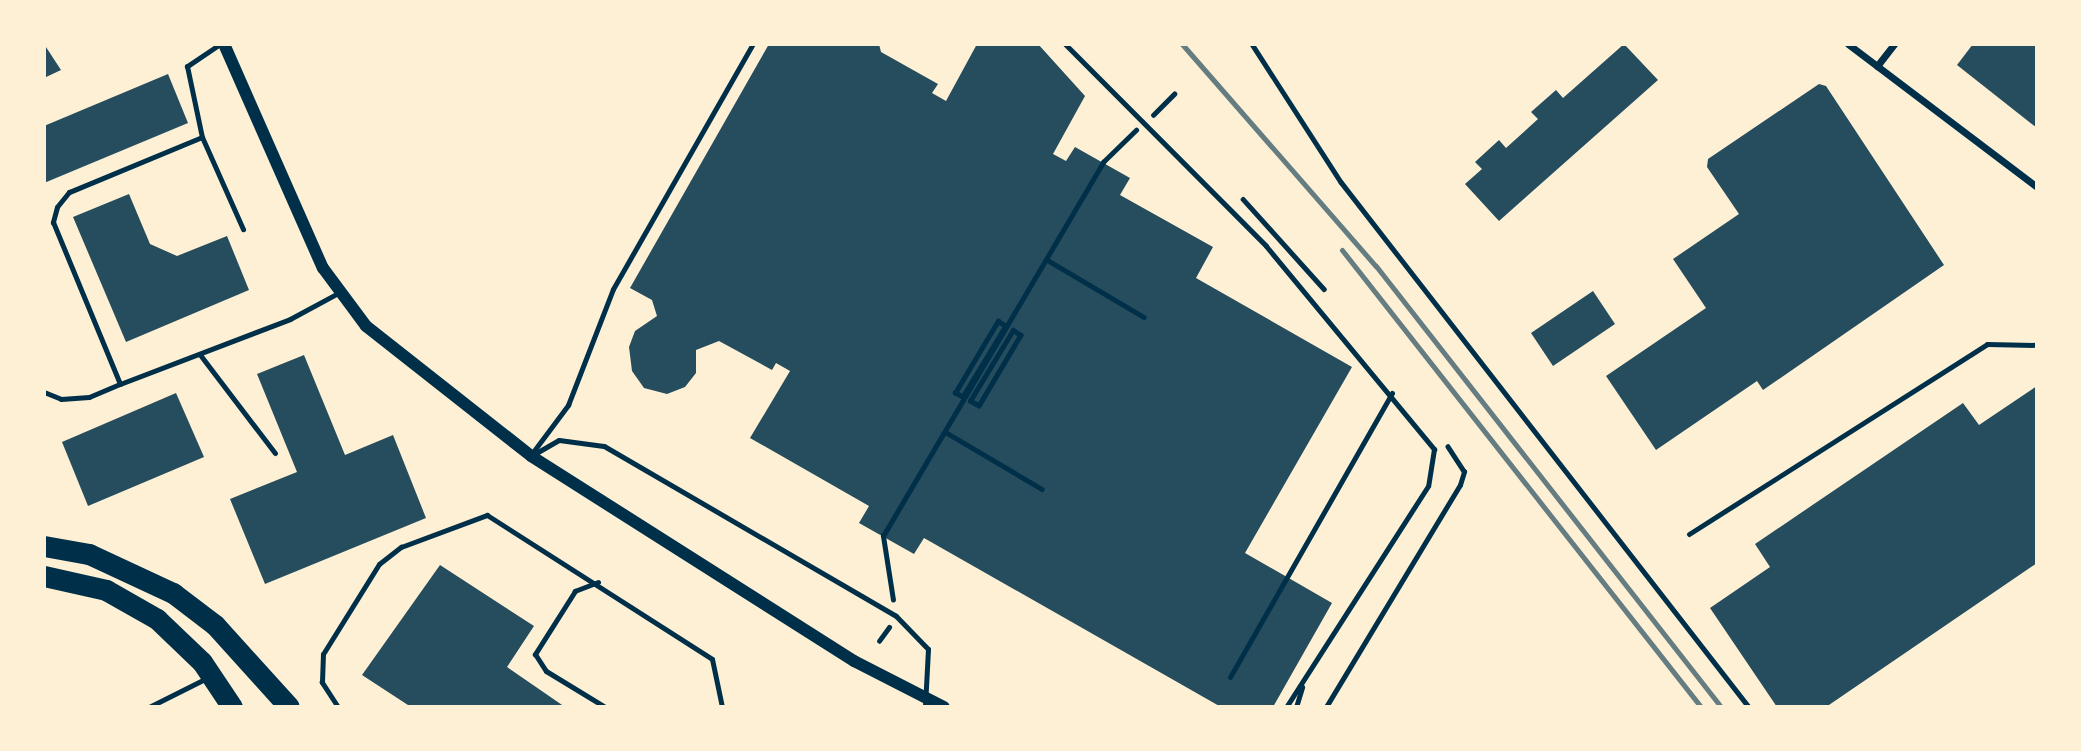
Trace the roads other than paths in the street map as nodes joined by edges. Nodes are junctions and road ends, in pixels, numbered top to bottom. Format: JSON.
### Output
{"nodes":[{"id":1,"x":222,"y":44,"type":"edge"},
{"id":2,"x":753,"y":44,"type":"edge"},
{"id":3,"x":1065,"y":44,"type":"edge"},
{"id":4,"x":1848,"y":44,"type":"edge"},
{"id":5,"x":1894,"y":44,"type":"edge"},
{"id":6,"x":1877,"y":66,"type":"junction"},
{"id":7,"x":202,"y":137,"type":"junction"},
{"id":8,"x":2037,"y":187,"type":"edge"},
{"id":9,"x":243,"y":229,"type":"dead end"},
{"id":10,"x":338,"y":293,"type":"junction"},
{"id":11,"x":2037,"y":345,"type":"edge"},
{"id":12,"x":201,"y":356,"type":"junction"},
{"id":13,"x":120,"y":384,"type":"junction"},
{"id":14,"x":44,"y":392,"type":"edge"},
{"id":15,"x":1391,"y":393,"type":"junction"},
{"id":16,"x":275,"y":453,"type":"dead end"},
{"id":17,"x":531,"y":456,"type":"junction"},
{"id":18,"x":1689,"y":534,"type":"dead end"},
{"id":19,"x":44,"y":546,"type":"edge"},
{"id":20,"x":44,"y":576,"type":"edge"},
{"id":21,"x":598,"y":582,"type":"junction"},
{"id":22,"x":212,"y":675,"type":"junction"},
{"id":23,"x":1230,"y":677,"type":"dead end"},
{"id":24,"x":1303,"y":683,"type":"junction"},
{"id":25,"x":926,"y":704,"type":"edge"},
{"id":26,"x":149,"y":707,"type":"edge"},
{"id":27,"x":232,"y":707,"type":"edge"},
{"id":28,"x":289,"y":707,"type":"edge"},
{"id":29,"x":338,"y":707,"type":"edge"},
{"id":30,"x":605,"y":707,"type":"edge"},
{"id":31,"x":722,"y":707,"type":"edge"},
{"id":32,"x":944,"y":707,"type":"edge"},
{"id":33,"x":1286,"y":707,"type":"edge"},
{"id":34,"x":1296,"y":707,"type":"edge"}],
"edges":[{"from":1,"to":7,"type":"lane"},
{"from":1,"to":10,"type":"street"},
{"from":2,"to":17,"type":"lane"},
{"from":3,"to":15,"type":"lane"},
{"from":4,"to":6,"type":"street"},
{"from":5,"to":6,"type":"street"},
{"from":6,"to":8,"type":"street"},
{"from":7,"to":9,"type":"lane"},
{"from":7,"to":13,"type":"lane"},
{"from":10,"to":12,"type":"lane"},
{"from":10,"to":17,"type":"street"},
{"from":11,"to":18,"type":"lane"},
{"from":12,"to":13,"type":"lane"},
{"from":12,"to":16,"type":"lane"},
{"from":13,"to":14,"type":"lane"},
{"from":15,"to":23,"type":"lane"},
{"from":15,"to":24,"type":"lane"},
{"from":17,"to":25,"type":"street"},
{"from":17,"to":25,"type":"lane"},
{"from":19,"to":28,"type":"highway"},
{"from":20,"to":22,"type":"highway"},
{"from":21,"to":29,"type":"lane"},
{"from":21,"to":30,"type":"lane"},
{"from":21,"to":31,"type":"lane"},
{"from":22,"to":26,"type":"lane"},
{"from":22,"to":27,"type":"highway"},
{"from":24,"to":33,"type":"lane"},
{"from":24,"to":34,"type":"lane"},
{"from":25,"to":32,"type":"street"}]}
